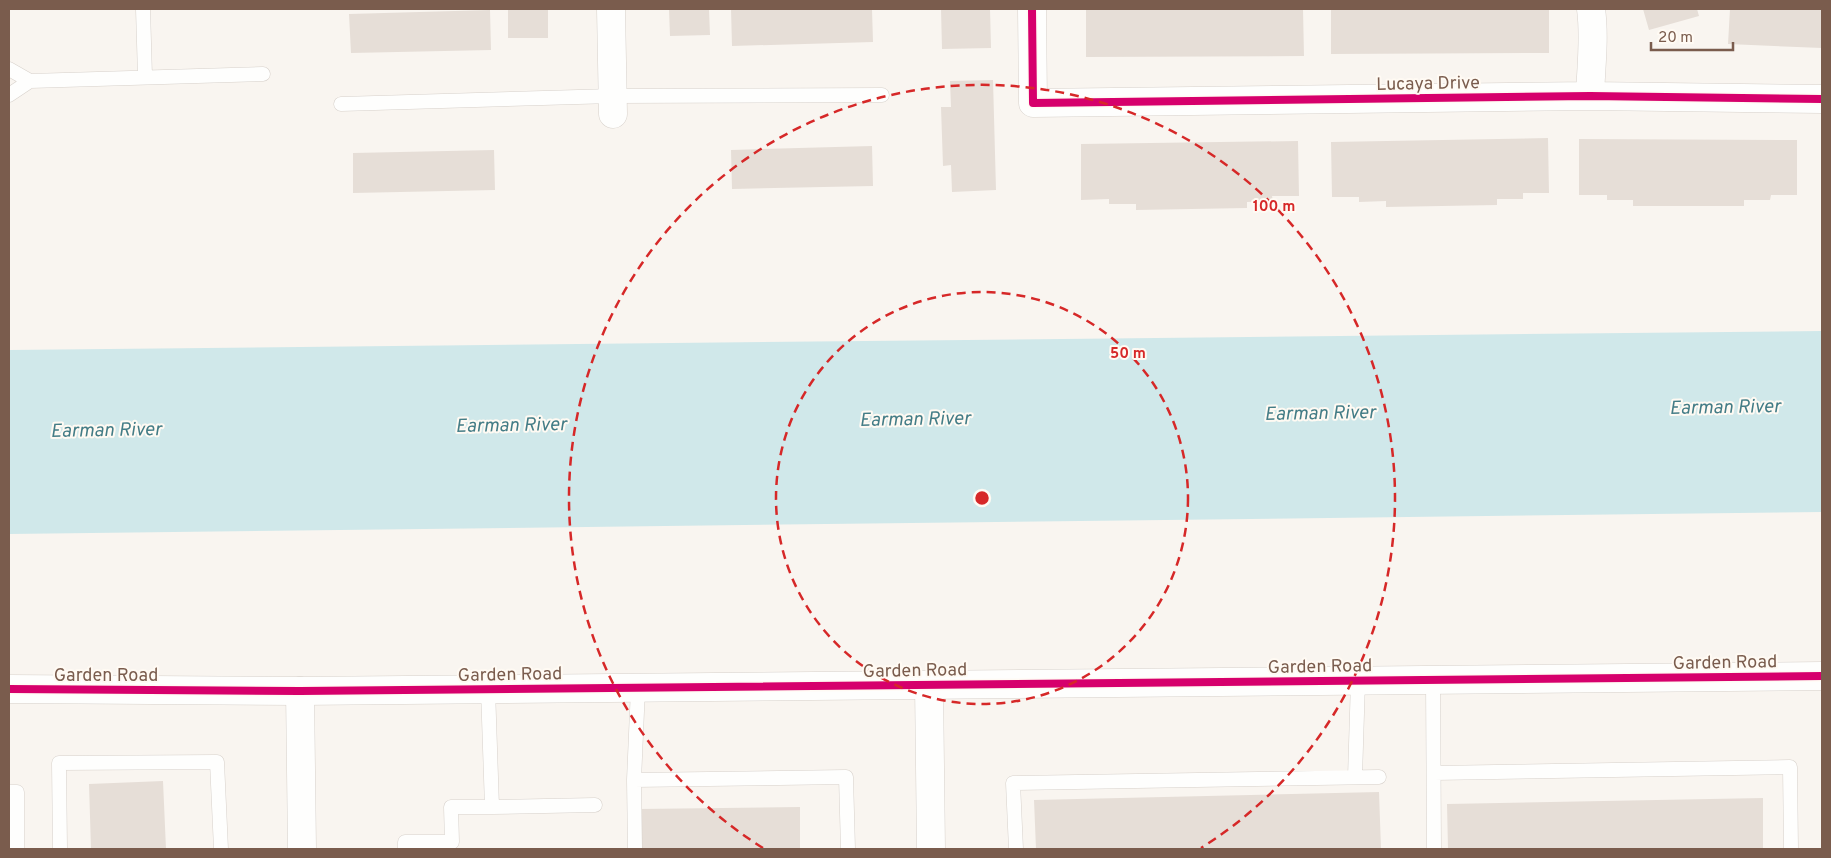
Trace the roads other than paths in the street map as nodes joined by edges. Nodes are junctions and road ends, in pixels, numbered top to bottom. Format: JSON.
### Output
{"nodes":[{"id":1,"x":143,"y":9,"type":"edge"},
{"id":2,"x":611,"y":9,"type":"edge"},
{"id":3,"x":1032,"y":9,"type":"edge"},
{"id":4,"x":1591,"y":9,"type":"edge"},
{"id":5,"x":9,"y":69,"type":"edge"},
{"id":6,"x":263,"y":74,"type":"dead end"},
{"id":7,"x":145,"y":76,"type":"junction"},
{"id":8,"x":30,"y":81,"type":"junction"},
{"id":9,"x":9,"y":95,"type":"edge"},
{"id":10,"x":882,"y":95,"type":"dead end"},
{"id":11,"x":1590,"y":96,"type":"junction"},
{"id":12,"x":1822,"y":100,"type":"edge"},
{"id":13,"x":341,"y":104,"type":"dead end"},
{"id":14,"x":613,"y":105,"type":"junction"},
{"id":15,"x":1822,"y":676,"type":"edge"},
{"id":16,"x":1433,"y":680,"type":"junction"},
{"id":17,"x":1358,"y":681,"type":"junction"},
{"id":18,"x":929,"y":685,"type":"junction"},
{"id":19,"x":638,"y":688,"type":"junction"},
{"id":20,"x":9,"y":689,"type":"edge"},
{"id":21,"x":488,"y":689,"type":"junction"},
{"id":22,"x":300,"y":691,"type":"junction"},
{"id":23,"x":1434,"y":773,"type":"junction"},
{"id":24,"x":1355,"y":777,"type":"junction"},
{"id":25,"x":1379,"y":777,"type":"dead end"},
{"id":26,"x":634,"y":780,"type":"junction"},
{"id":27,"x":9,"y":792,"type":"edge"},
{"id":28,"x":595,"y":805,"type":"dead end"},
{"id":29,"x":492,"y":807,"type":"junction"},
{"id":30,"x":17,"y":849,"type":"edge"},
{"id":31,"x":60,"y":849,"type":"edge"},
{"id":32,"x":222,"y":849,"type":"edge"},
{"id":33,"x":302,"y":849,"type":"edge"},
{"id":34,"x":405,"y":849,"type":"edge"},
{"id":35,"x":635,"y":849,"type":"edge"},
{"id":36,"x":848,"y":849,"type":"edge"},
{"id":37,"x":931,"y":849,"type":"edge"},
{"id":38,"x":1016,"y":849,"type":"edge"},
{"id":39,"x":1434,"y":849,"type":"edge"},
{"id":40,"x":1791,"y":849,"type":"edge"}],
"edges":[{"from":1,"to":7,"type":"lane"},
{"from":2,"to":14,"type":"street"},
{"from":3,"to":11,"type":"street","name":"Lucaya Drive"},
{"from":4,"to":11,"type":"street"},
{"from":5,"to":8,"type":"lane"},
{"from":6,"to":7,"type":"lane"},
{"from":7,"to":8,"type":"lane"},
{"from":8,"to":9,"type":"lane"},
{"from":10,"to":14,"type":"lane"},
{"from":11,"to":12,"type":"street","name":"Lucaya Drive"},
{"from":13,"to":14,"type":"lane"},
{"from":15,"to":16,"type":"street","name":"Garden Road"},
{"from":16,"to":17,"type":"street","name":"Garden Road"},
{"from":16,"to":23,"type":"lane"},
{"from":17,"to":18,"type":"street","name":"Garden Road"},
{"from":17,"to":24,"type":"lane"},
{"from":18,"to":19,"type":"street","name":"Garden Road"},
{"from":18,"to":37,"type":"street"},
{"from":19,"to":21,"type":"street","name":"Garden Road"},
{"from":19,"to":26,"type":"lane"},
{"from":20,"to":22,"type":"street","name":"Garden Road"},
{"from":21,"to":22,"type":"street","name":"Garden Road"},
{"from":21,"to":29,"type":"lane"},
{"from":22,"to":33,"type":"street"},
{"from":23,"to":39,"type":"lane"},
{"from":23,"to":40,"type":"lane"},
{"from":24,"to":25,"type":"lane"},
{"from":24,"to":38,"type":"lane"},
{"from":26,"to":35,"type":"lane"},
{"from":26,"to":36,"type":"lane"},
{"from":27,"to":30,"type":"lane"},
{"from":28,"to":29,"type":"lane"},
{"from":29,"to":34,"type":"lane"},
{"from":31,"to":32,"type":"lane"}]}
